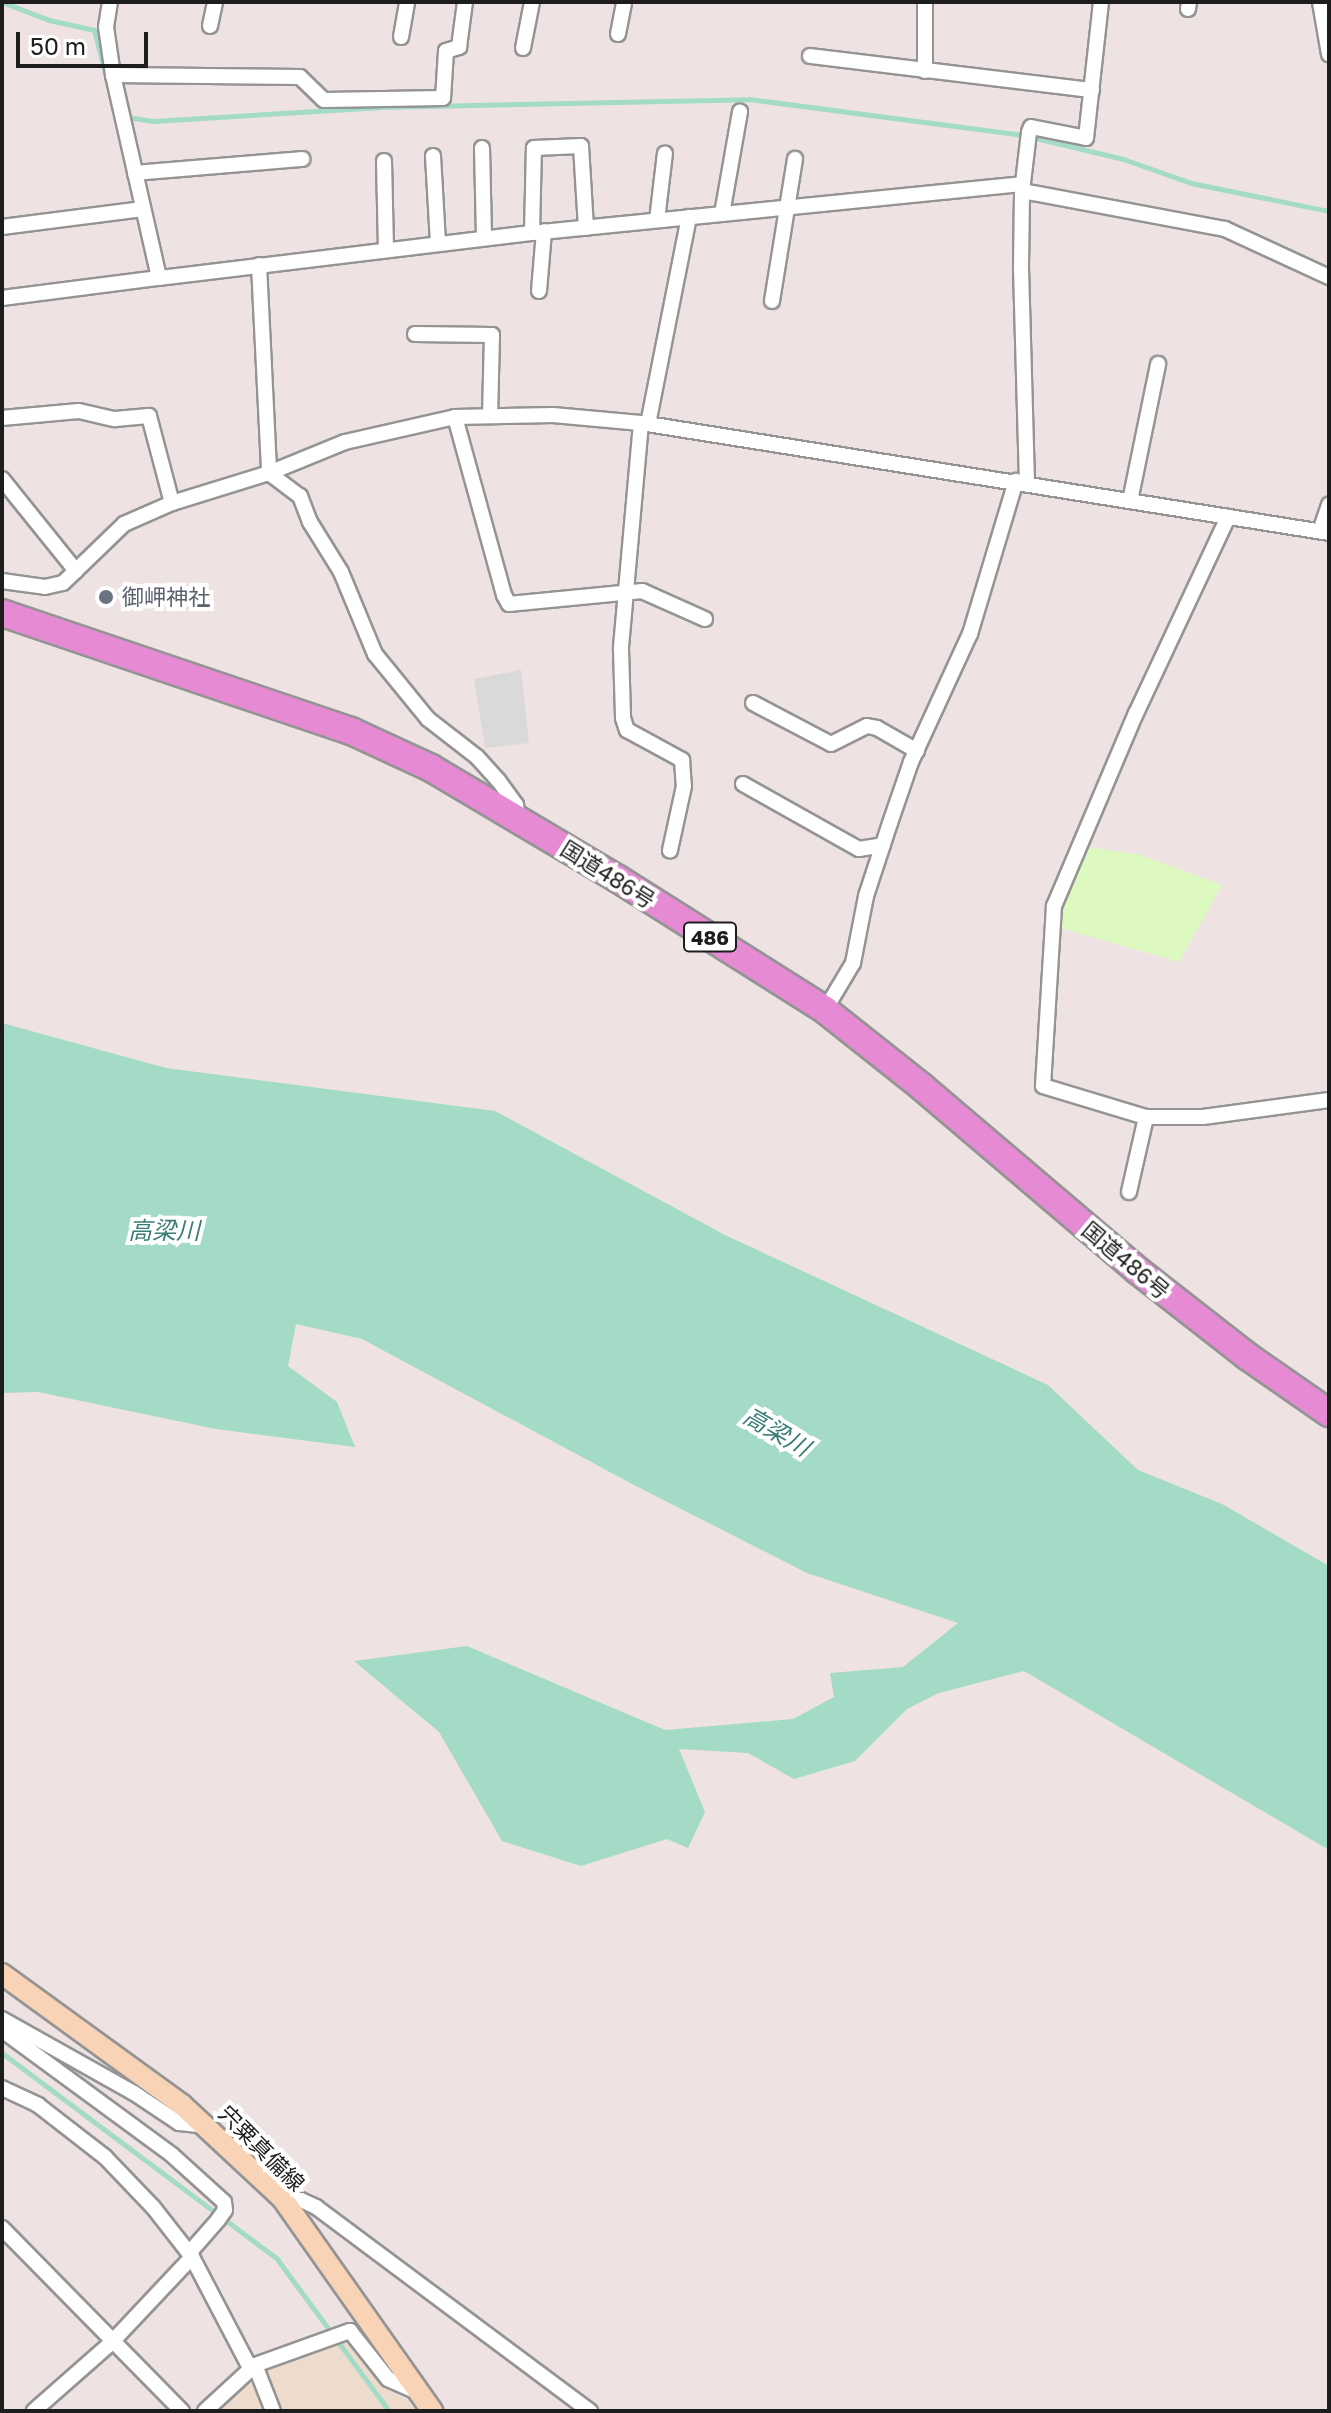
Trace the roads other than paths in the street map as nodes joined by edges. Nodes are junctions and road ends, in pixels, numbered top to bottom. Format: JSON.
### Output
{"nodes":[{"id":1,"x":110,"y":2,"type":"edge"},
{"id":2,"x":215,"y":2,"type":"edge"},
{"id":3,"x":407,"y":2,"type":"edge"},
{"id":4,"x":465,"y":2,"type":"edge"},
{"id":5,"x":532,"y":2,"type":"edge"},
{"id":6,"x":624,"y":2,"type":"edge"},
{"id":7,"x":925,"y":2,"type":"edge"},
{"id":8,"x":1101,"y":2,"type":"edge"},
{"id":9,"x":1320,"y":2,"type":"edge"},
{"id":10,"x":210,"y":26,"type":"dead end"},
{"id":11,"x":618,"y":34,"type":"dead end"},
{"id":12,"x":401,"y":37,"type":"dead end"},
{"id":13,"x":523,"y":48,"type":"dead end"},
{"id":14,"x":1329,"y":54,"type":"edge"},
{"id":15,"x":810,"y":56,"type":"dead end"},
{"id":16,"x":925,"y":71,"type":"junction"},
{"id":17,"x":113,"y":75,"type":"junction"},
{"id":18,"x":1092,"y":90,"type":"junction"},
{"id":19,"x":740,"y":112,"type":"dead end"},
{"id":20,"x":482,"y":148,"type":"dead end"},
{"id":21,"x":665,"y":153,"type":"dead end"},
{"id":22,"x":433,"y":156,"type":"dead end"},
{"id":23,"x":302,"y":159,"type":"dead end"},
{"id":24,"x":795,"y":159,"type":"dead end"},
{"id":25,"x":384,"y":161,"type":"dead end"},
{"id":26,"x":135,"y":173,"type":"junction"},
{"id":27,"x":1022,"y":188,"type":"junction"},
{"id":28,"x":787,"y":208,"type":"junction"},
{"id":29,"x":143,"y":209,"type":"junction"},
{"id":30,"x":722,"y":214,"type":"junction"},
{"id":31,"x":689,"y":217,"type":"junction"},
{"id":32,"x":657,"y":220,"type":"junction"},
{"id":33,"x":2,"y":227,"type":"edge"},
{"id":34,"x":586,"y":228,"type":"junction"},
{"id":35,"x":538,"y":232,"type":"junction"},
{"id":36,"x":484,"y":238,"type":"junction"},
{"id":37,"x":438,"y":243,"type":"junction"},
{"id":38,"x":386,"y":249,"type":"junction"},
{"id":39,"x":259,"y":265,"type":"junction"},
{"id":40,"x":1329,"y":277,"type":"edge"},
{"id":41,"x":159,"y":278,"type":"junction"},
{"id":42,"x":539,"y":291,"type":"dead end"},
{"id":43,"x":2,"y":298,"type":"edge"},
{"id":44,"x":772,"y":301,"type":"dead end"},
{"id":45,"x":415,"y":334,"type":"dead end"},
{"id":46,"x":1158,"y":364,"type":"dead end"},
{"id":47,"x":490,"y":416,"type":"junction"},
{"id":48,"x":455,"y":417,"type":"junction"},
{"id":49,"x":2,"y":418,"type":"edge"},
{"id":50,"x":644,"y":424,"type":"junction"},
{"id":51,"x":269,"y":473,"type":"junction"},
{"id":52,"x":2,"y":479,"type":"edge"},
{"id":53,"x":1022,"y":482,"type":"junction"},
{"id":54,"x":1130,"y":501,"type":"junction"},
{"id":55,"x":172,"y":503,"type":"junction"},
{"id":56,"x":1329,"y":505,"type":"edge"},
{"id":57,"x":1228,"y":517,"type":"junction"},
{"id":58,"x":1324,"y":532,"type":"edge"},
{"id":59,"x":76,"y":571,"type":"junction"},
{"id":60,"x":2,"y":581,"type":"edge"},
{"id":61,"x":626,"y":592,"type":"junction"},
{"id":62,"x":2,"y":613,"type":"edge"},
{"id":63,"x":705,"y":619,"type":"dead end"},
{"id":64,"x":753,"y":703,"type":"dead end"},
{"id":65,"x":917,"y":751,"type":"junction"},
{"id":66,"x":743,"y":784,"type":"dead end"},
{"id":67,"x":519,"y":819,"type":"junction"},
{"id":68,"x":883,"y":845,"type":"junction"},
{"id":69,"x":670,"y":850,"type":"dead end"},
{"id":70,"x":825,"y":1010,"type":"junction"},
{"id":71,"x":1329,"y":1100,"type":"edge"},
{"id":72,"x":1146,"y":1117,"type":"junction"},
{"id":73,"x":1129,"y":1192,"type":"dead end"},
{"id":74,"x":1329,"y":1413,"type":"edge"},
{"id":75,"x":2,"y":1974,"type":"edge"},
{"id":76,"x":2,"y":2019,"type":"edge"},
{"id":77,"x":2,"y":2030,"type":"edge"},
{"id":78,"x":2,"y":2088,"type":"edge"},
{"id":79,"x":206,"y":2126,"type":"junction"},
{"id":80,"x":282,"y":2198,"type":"junction"},
{"id":81,"x":2,"y":2228,"type":"edge"},
{"id":82,"x":190,"y":2255,"type":"junction"},
{"id":83,"x":111,"y":2343,"type":"junction"},
{"id":84,"x":252,"y":2365,"type":"junction"},
{"id":85,"x":420,"y":2393,"type":"junction"},
{"id":86,"x":34,"y":2411,"type":"edge"},
{"id":87,"x":182,"y":2411,"type":"edge"},
{"id":88,"x":205,"y":2411,"type":"edge"},
{"id":89,"x":273,"y":2411,"type":"edge"},
{"id":90,"x":432,"y":2411,"type":"edge"},
{"id":91,"x":590,"y":2411,"type":"edge"}],
"edges":[{"from":1,"to":17,"type":"street"},
{"from":2,"to":10,"type":"street"},
{"from":3,"to":12,"type":"street"},
{"from":4,"to":17,"type":"street"},
{"from":5,"to":13,"type":"street"},
{"from":6,"to":11,"type":"street"},
{"from":7,"to":16,"type":"street"},
{"from":8,"to":18,"type":"street"},
{"from":9,"to":14,"type":"street"},
{"from":15,"to":16,"type":"street"},
{"from":16,"to":18,"type":"street"},
{"from":17,"to":26,"type":"street"},
{"from":18,"to":27,"type":"street"},
{"from":19,"to":30,"type":"street"},
{"from":20,"to":36,"type":"street"},
{"from":21,"to":32,"type":"street"},
{"from":22,"to":37,"type":"street"},
{"from":23,"to":26,"type":"street"},
{"from":24,"to":28,"type":"street"},
{"from":25,"to":38,"type":"street"},
{"from":26,"to":29,"type":"street"},
{"from":27,"to":28,"type":"street"},
{"from":27,"to":40,"type":"street"},
{"from":27,"to":53,"type":"street"},
{"from":28,"to":30,"type":"street"},
{"from":28,"to":44,"type":"street"},
{"from":29,"to":33,"type":"street"},
{"from":29,"to":41,"type":"street"},
{"from":30,"to":31,"type":"street"},
{"from":31,"to":32,"type":"street"},
{"from":31,"to":50,"type":"street"},
{"from":32,"to":34,"type":"street"},
{"from":34,"to":35,"type":"street"},
{"from":34,"to":35,"type":"street"},
{"from":35,"to":36,"type":"street"},
{"from":35,"to":42,"type":"street"},
{"from":36,"to":37,"type":"street"},
{"from":37,"to":38,"type":"street"},
{"from":38,"to":39,"type":"street"},
{"from":39,"to":41,"type":"street"},
{"from":39,"to":51,"type":"street"},
{"from":41,"to":43,"type":"street"},
{"from":45,"to":47,"type":"street"},
{"from":46,"to":54,"type":"street"},
{"from":47,"to":48,"type":"street"},
{"from":47,"to":50,"type":"street"},
{"from":48,"to":51,"type":"street"},
{"from":48,"to":61,"type":"street"},
{"from":49,"to":55,"type":"street"},
{"from":50,"to":53,"type":"street"},
{"from":50,"to":61,"type":"street"},
{"from":51,"to":55,"type":"street"},
{"from":51,"to":67,"type":"street"},
{"from":52,"to":59,"type":"street"},
{"from":53,"to":54,"type":"street"},
{"from":53,"to":65,"type":"street"},
{"from":54,"to":57,"type":"street"},
{"from":55,"to":59,"type":"street"},
{"from":56,"to":58,"type":"street"},
{"from":57,"to":58,"type":"street"},
{"from":57,"to":72,"type":"street"},
{"from":59,"to":60,"type":"street"},
{"from":61,"to":63,"type":"street"},
{"from":61,"to":69,"type":"street"},
{"from":62,"to":67,"type":"highway","name":"国道486号","number":"486"},
{"from":64,"to":65,"type":"street"},
{"from":65,"to":68,"type":"street"},
{"from":66,"to":68,"type":"street"},
{"from":67,"to":70,"type":"highway","name":"国道486号","number":"486"},
{"from":68,"to":70,"type":"street"},
{"from":70,"to":74,"type":"highway","name":"国道486号","number":"486"},
{"from":71,"to":72,"type":"street"},
{"from":72,"to":73,"type":"street"},
{"from":75,"to":79,"type":"main road","name":"宍粟真備線"},
{"from":76,"to":79,"type":"street"},
{"from":77,"to":82,"type":"street"},
{"from":78,"to":82,"type":"street"},
{"from":79,"to":80,"type":"main road","name":"宍粟真備線"},
{"from":80,"to":85,"type":"main road","name":"宍粟真備線"},
{"from":80,"to":91,"type":"street"},
{"from":81,"to":83,"type":"street"},
{"from":82,"to":83,"type":"street"},
{"from":82,"to":84,"type":"street"},
{"from":83,"to":86,"type":"street"},
{"from":83,"to":87,"type":"street"},
{"from":84,"to":85,"type":"street"},
{"from":84,"to":88,"type":"street"},
{"from":84,"to":89,"type":"street"},
{"from":85,"to":90,"type":"main road","name":"宍粟真備線"}]}
